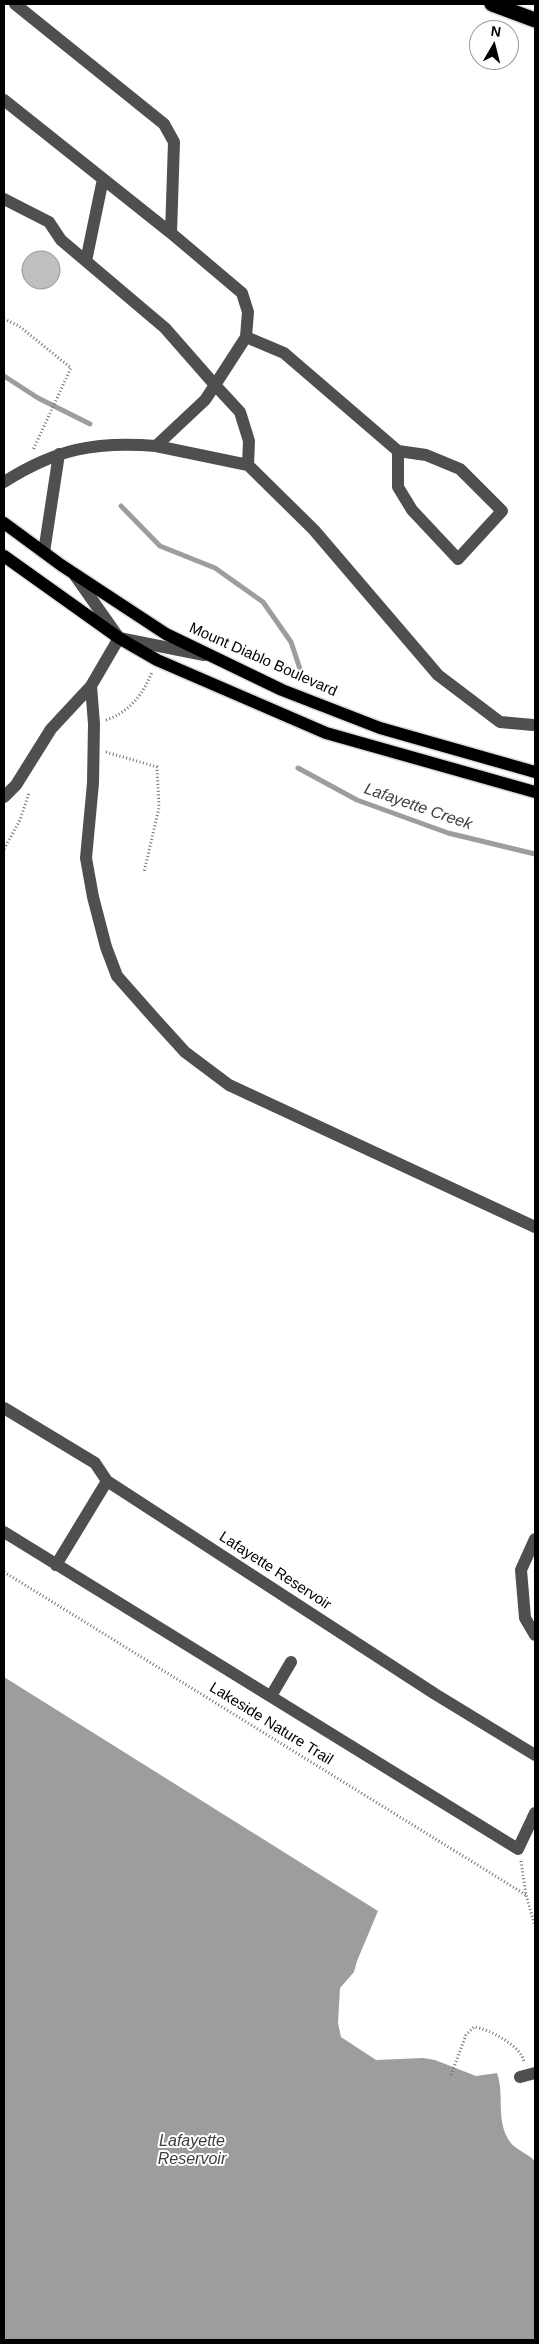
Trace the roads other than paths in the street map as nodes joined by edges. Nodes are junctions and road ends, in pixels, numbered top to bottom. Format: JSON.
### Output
{"nodes":[{"id":1,"x":15,"y":4,"type":"edge"},
{"id":2,"x":492,"y":4,"type":"edge"},
{"id":3,"x":535,"y":20,"type":"edge"},
{"id":4,"x":4,"y":100,"type":"edge"},
{"id":5,"x":103,"y":179,"type":"junction"},
{"id":6,"x":4,"y":200,"type":"edge"},
{"id":7,"x":171,"y":233,"type":"junction"},
{"id":8,"x":86,"y":261,"type":"junction"},
{"id":9,"x":246,"y":337,"type":"junction"},
{"id":10,"x":215,"y":385,"type":"junction"},
{"id":11,"x":156,"y":446,"type":"junction"},
{"id":12,"x":398,"y":451,"type":"junction"},
{"id":13,"x":59,"y":454,"type":"junction"},
{"id":14,"x":248,"y":465,"type":"junction"},
{"id":15,"x":4,"y":482,"type":"edge"},
{"id":16,"x":4,"y":523,"type":"edge"},
{"id":17,"x":44,"y":552,"type":"junction"},
{"id":18,"x":4,"y":556,"type":"edge"},
{"id":19,"x":74,"y":574,"type":"junction"},
{"id":20,"x":119,"y":638,"type":"junction"},
{"id":21,"x":212,"y":657,"type":"junction"},
{"id":22,"x":90,"y":686,"type":"junction"},
{"id":23,"x":533,"y":725,"type":"dead end"},
{"id":24,"x":535,"y":772,"type":"edge"},
{"id":25,"x":535,"y":792,"type":"edge"},
{"id":26,"x":4,"y":797,"type":"edge"},
{"id":27,"x":535,"y":1227,"type":"edge"},
{"id":28,"x":4,"y":1408,"type":"edge"},
{"id":29,"x":107,"y":1481,"type":"junction"},
{"id":30,"x":4,"y":1532,"type":"edge"},
{"id":31,"x":535,"y":1539,"type":"edge"},
{"id":32,"x":56,"y":1565,"type":"junction"},
{"id":33,"x":535,"y":1635,"type":"edge"},
{"id":34,"x":291,"y":1662,"type":"dead end"},
{"id":35,"x":271,"y":1696,"type":"junction"},
{"id":36,"x":535,"y":1755,"type":"edge"},
{"id":37,"x":535,"y":1813,"type":"edge"}],
"edges":[{"from":1,"to":7,"type":"lane"},
{"from":2,"to":3,"type":"highway"},
{"from":4,"to":5,"type":"lane"},
{"from":5,"to":7,"type":"lane"},
{"from":5,"to":8,"type":"lane"},
{"from":6,"to":8,"type":"lane"},
{"from":7,"to":9,"type":"lane"},
{"from":8,"to":10,"type":"lane"},
{"from":9,"to":10,"type":"lane"},
{"from":9,"to":12,"type":"lane"},
{"from":10,"to":11,"type":"lane"},
{"from":10,"to":14,"type":"lane"},
{"from":11,"to":13,"type":"lane"},
{"from":11,"to":14,"type":"lane"},
{"from":12,"to":12,"type":"lane"},
{"from":13,"to":15,"type":"lane"},
{"from":13,"to":17,"type":"lane"},
{"from":14,"to":23,"type":"lane"},
{"from":16,"to":17,"type":"main road","name":"Mount Diablo Boulevard"},
{"from":17,"to":19,"type":"main road","name":"Mount Diablo Boulevard"},
{"from":18,"to":20,"type":"main road"},
{"from":19,"to":20,"type":"lane"},
{"from":19,"to":21,"type":"main road","name":"Mount Diablo Boulevard"},
{"from":20,"to":21,"type":"lane"},
{"from":20,"to":22,"type":"lane"},
{"from":20,"to":25,"type":"main road"},
{"from":21,"to":24,"type":"main road","name":"Mount Diablo Boulevard"},
{"from":22,"to":26,"type":"lane"},
{"from":22,"to":27,"type":"lane"},
{"from":28,"to":29,"type":"lane","name":"Lafayette Reservoir"},
{"from":29,"to":32,"type":"lane"},
{"from":29,"to":36,"type":"lane","name":"Lafayette Reservoir"},
{"from":30,"to":32,"type":"lane"},
{"from":31,"to":33,"type":"lane"},
{"from":32,"to":35,"type":"lane"},
{"from":34,"to":35,"type":"lane"},
{"from":35,"to":37,"type":"lane"}]}
